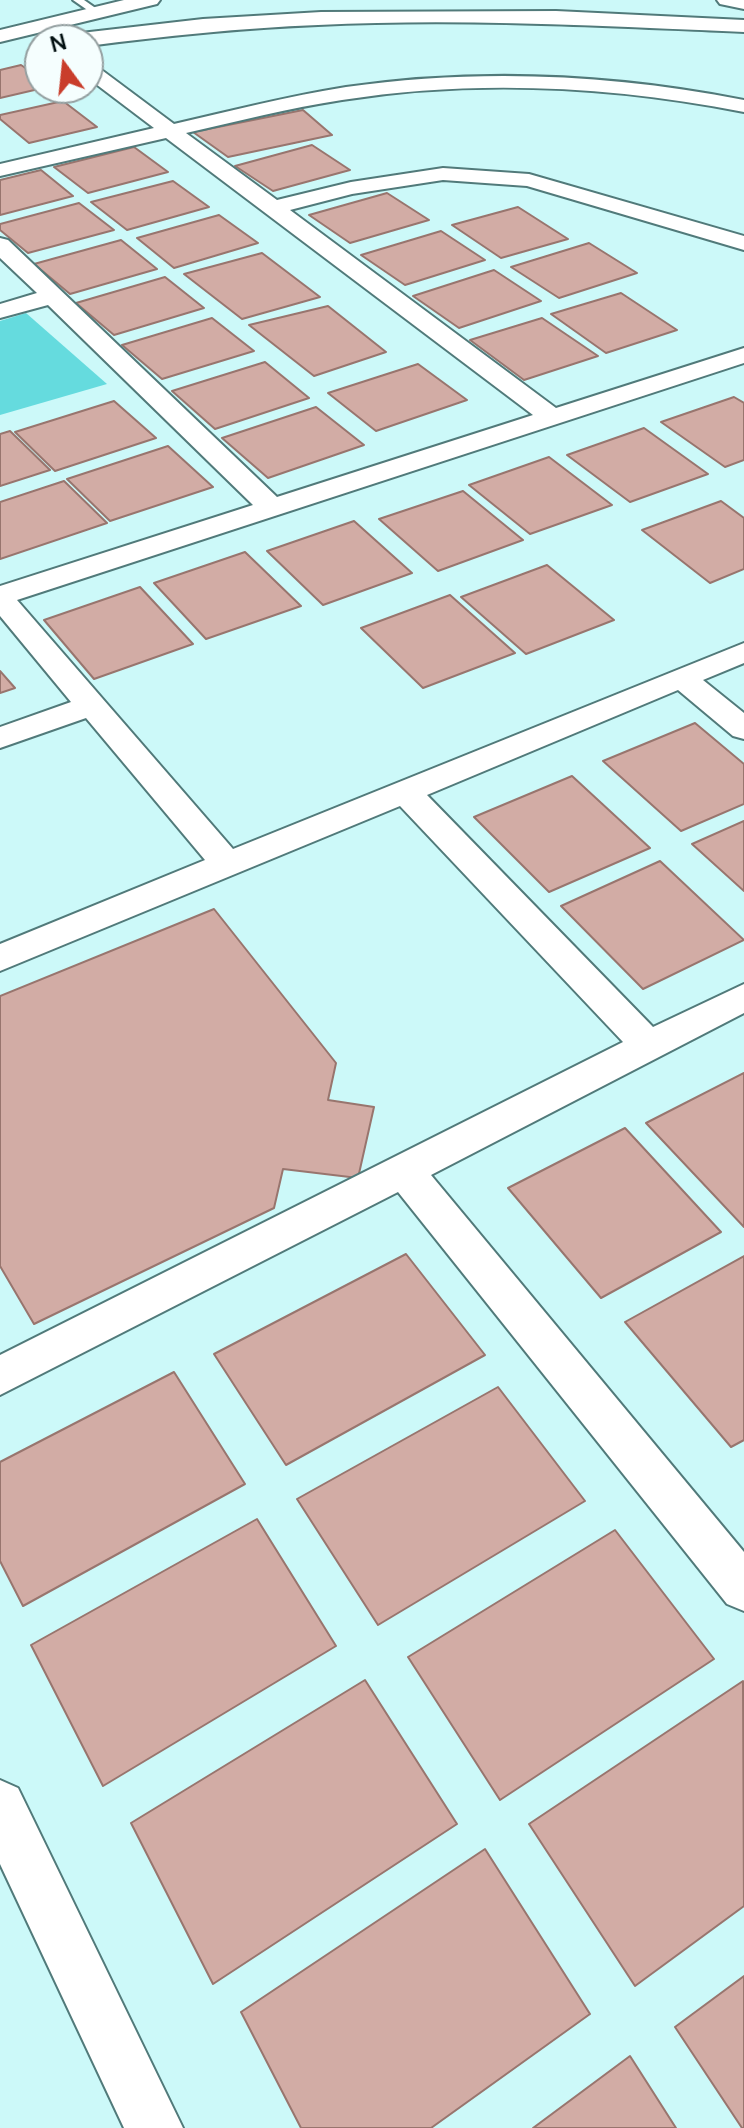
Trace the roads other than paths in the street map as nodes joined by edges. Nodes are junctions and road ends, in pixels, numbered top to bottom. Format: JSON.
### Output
{"nodes":[{"id":1,"x":78,"y":0,"type":"edge"},
{"id":2,"x":150,"y":0,"type":"edge"},
{"id":3,"x":171,"y":0,"type":"edge"},
{"id":4,"x":252,"y":0,"type":"edge"},
{"id":5,"x":472,"y":0,"type":"edge"},
{"id":6,"x":579,"y":0,"type":"edge"},
{"id":7,"x":595,"y":0,"type":"edge"},
{"id":8,"x":727,"y":0,"type":"edge"},
{"id":9,"x":744,"y":3,"type":"edge"},
{"id":10,"x":99,"y":14,"type":"junction"},
{"id":11,"x":744,"y":26,"type":"edge"},
{"id":12,"x":104,"y":33,"type":"edge"},
{"id":13,"x":104,"y":34,"type":"edge"},
{"id":14,"x":0,"y":36,"type":"edge"},
{"id":15,"x":104,"y":37,"type":"edge"},
{"id":16,"x":24,"y":50,"type":"edge"},
{"id":17,"x":0,"y":55,"type":"edge"},
{"id":18,"x":104,"y":81,"type":"edge"},
{"id":19,"x":744,"y":106,"type":"edge"},
{"id":20,"x":170,"y":130,"type":"junction"},
{"id":21,"x":0,"y":170,"type":"edge"},
{"id":22,"x":273,"y":208,"type":"junction"},
{"id":23,"x":744,"y":243,"type":"edge"},
{"id":24,"x":0,"y":245,"type":"edge"},
{"id":25,"x":53,"y":296,"type":"junction"},
{"id":26,"x":0,"y":311,"type":"edge"},
{"id":27,"x":744,"y":355,"type":"edge"},
{"id":28,"x":552,"y":417,"type":"junction"},
{"id":29,"x":272,"y":508,"type":"junction"},
{"id":30,"x":0,"y":597,"type":"edge"},
{"id":31,"x":744,"y":652,"type":"edge"},
{"id":32,"x":682,"y":678,"type":"junction"},
{"id":33,"x":92,"y":705,"type":"junction"},
{"id":34,"x":744,"y":729,"type":"edge"},
{"id":35,"x":0,"y":738,"type":"edge"},
{"id":36,"x":405,"y":792,"type":"junction"},
{"id":37,"x":228,"y":865,"type":"junction"},
{"id":38,"x":0,"y":958,"type":"edge"},
{"id":39,"x":744,"y":997,"type":"edge"},
{"id":40,"x":649,"y":1046,"type":"junction"},
{"id":41,"x":404,"y":1170,"type":"junction"},
{"id":42,"x":0,"y":1376,"type":"edge"},
{"id":43,"x":738,"y":1568,"type":"edge"},
{"id":44,"x":0,"y":1806,"type":"edge"},
{"id":45,"x":154,"y":2128,"type":"edge"}],
"edges":[{"from":1,"to":10,"type":"lane"},
{"from":2,"to":10,"type":"main road"},
{"from":3,"to":10,"type":"main road"},
{"from":4,"to":12,"type":"main road"},
{"from":5,"to":6,"type":"main road"},
{"from":7,"to":13,"type":"main road"},
{"from":8,"to":9,"type":"main road"},
{"from":10,"to":14,"type":"main road"},
{"from":11,"to":15,"type":"main road"},
{"from":16,"to":17,"type":"main road"},
{"from":18,"to":20,"type":"street"},
{"from":19,"to":20,"type":"street"},
{"from":20,"to":21,"type":"street"},
{"from":20,"to":22,"type":"street"},
{"from":22,"to":23,"type":"street"},
{"from":22,"to":28,"type":"street"},
{"from":24,"to":25,"type":"street"},
{"from":25,"to":26,"type":"street"},
{"from":25,"to":29,"type":"street"},
{"from":27,"to":28,"type":"street"},
{"from":28,"to":29,"type":"street"},
{"from":29,"to":30,"type":"street"},
{"from":30,"to":33,"type":"street"},
{"from":31,"to":32,"type":"street"},
{"from":32,"to":34,"type":"street"},
{"from":32,"to":36,"type":"street"},
{"from":33,"to":35,"type":"street"},
{"from":33,"to":37,"type":"street"},
{"from":36,"to":37,"type":"street"},
{"from":36,"to":40,"type":"street"},
{"from":37,"to":38,"type":"street"},
{"from":39,"to":40,"type":"street"},
{"from":40,"to":41,"type":"street"},
{"from":41,"to":42,"type":"street"},
{"from":41,"to":43,"type":"street"},
{"from":44,"to":45,"type":"street"}]}
